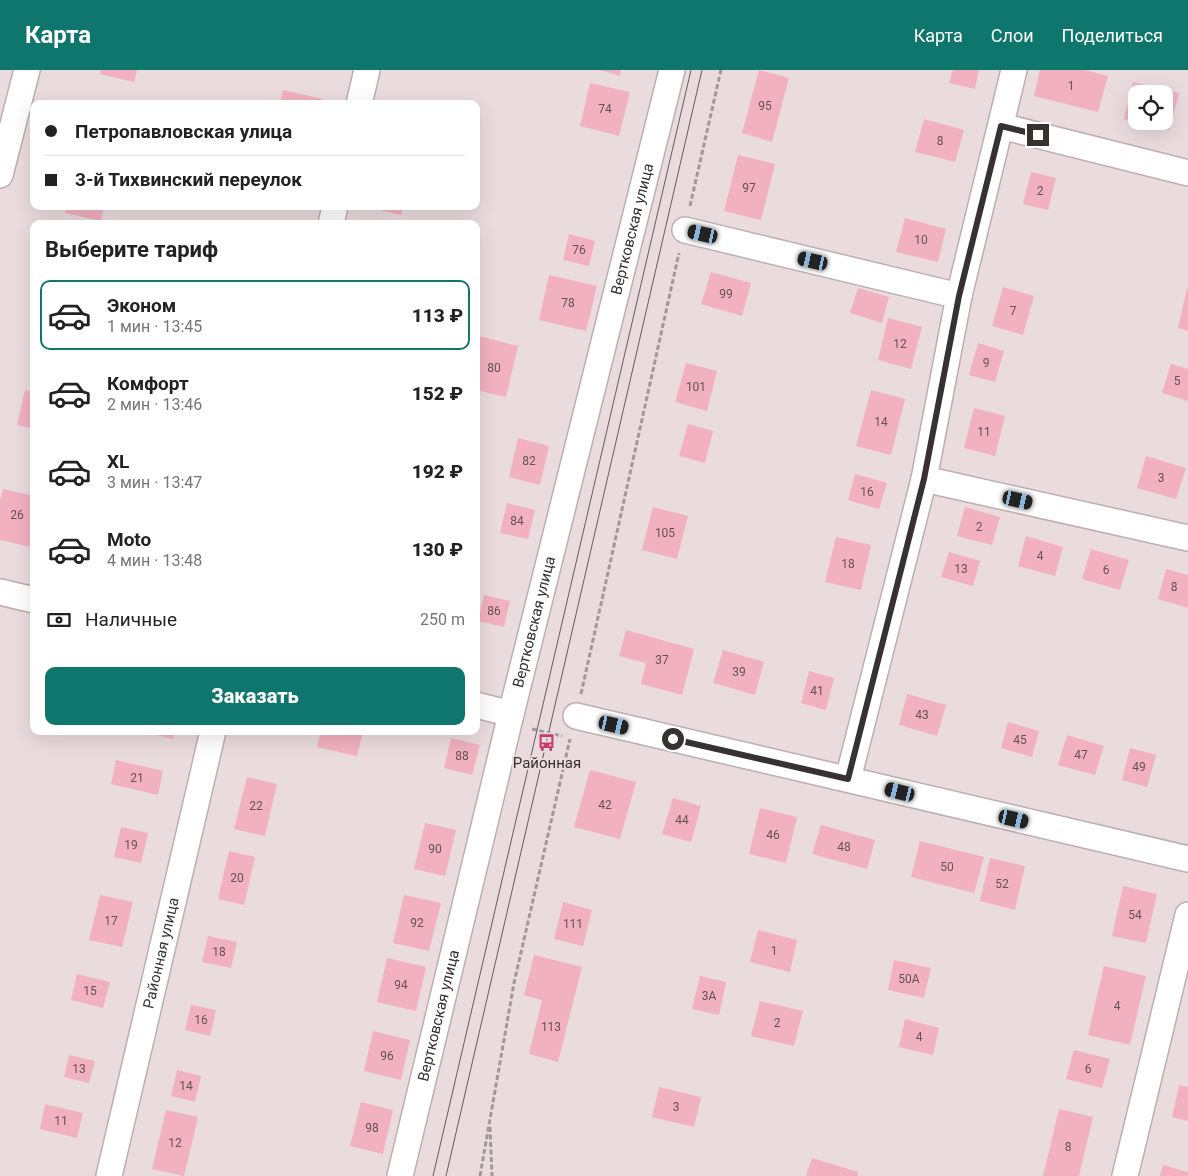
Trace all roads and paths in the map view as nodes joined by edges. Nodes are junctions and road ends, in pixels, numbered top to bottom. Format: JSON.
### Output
{"nodes":[{"id":1,"x":27,"y":70,"type":"edge"},
{"id":2,"x":367,"y":70,"type":"edge"},
{"id":3,"x":672,"y":70,"type":"edge"},
{"id":4,"x":721,"y":70,"type":"edge"},
{"id":5,"x":1014,"y":70,"type":"edge"},
{"id":6,"x":360,"y":100,"type":"edge"},
{"id":7,"x":1001,"y":126,"type":"junction"},
{"id":8,"x":1188,"y":173,"type":"edge"},
{"id":9,"x":0,"y":175,"type":"edge"},
{"id":10,"x":685,"y":230,"type":"junction"},
{"id":11,"x":959,"y":296,"type":"junction"},
{"id":12,"x":924,"y":479,"type":"junction"},
{"id":13,"x":1188,"y":538,"type":"edge"},
{"id":14,"x":0,"y":592,"type":"edge"},
{"id":15,"x":30,"y":599,"type":"edge"},
{"id":16,"x":480,"y":707,"type":"edge"},
{"id":17,"x":510,"y":719,"type":"junction"},
{"id":18,"x":573,"y":727,"type":"junction"},
{"id":19,"x":212,"y":735,"type":"edge"},
{"id":20,"x":848,"y":779,"type":"junction"},
{"id":21,"x":1188,"y":859,"type":"edge"},
{"id":22,"x":1188,"y":915,"type":"edge"},
{"id":23,"x":490,"y":1119,"type":"junction"},
{"id":24,"x":109,"y":1176,"type":"edge"},
{"id":25,"x":400,"y":1176,"type":"edge"},
{"id":26,"x":480,"y":1176,"type":"edge"},
{"id":27,"x":492,"y":1176,"type":"edge"},
{"id":28,"x":1125,"y":1176,"type":"edge"}],
"edges":[{"from":1,"to":9,"type":"street"},
{"from":2,"to":6,"type":"street"},
{"from":3,"to":17,"type":"street","name":"Вертковская улица"},
{"from":4,"to":10,"type":"path"},
{"from":5,"to":7,"type":"street"},
{"from":7,"to":8,"type":"street"},
{"from":7,"to":11,"type":"street"},
{"from":10,"to":11,"type":"street"},
{"from":10,"to":18,"type":"path"},
{"from":11,"to":12,"type":"street"},
{"from":12,"to":13,"type":"street"},
{"from":12,"to":20,"type":"street"},
{"from":14,"to":15,"type":"street"},
{"from":16,"to":17,"type":"street"},
{"from":17,"to":18,"type":"path"},
{"from":17,"to":25,"type":"street","name":"Вертковская улица"},
{"from":18,"to":20,"type":"street"},
{"from":18,"to":23,"type":"path"},
{"from":19,"to":24,"type":"street","name":"Районная улица"},
{"from":20,"to":21,"type":"street"},
{"from":22,"to":28,"type":"street"},
{"from":23,"to":26,"type":"path"},
{"from":23,"to":27,"type":"path"}]}
